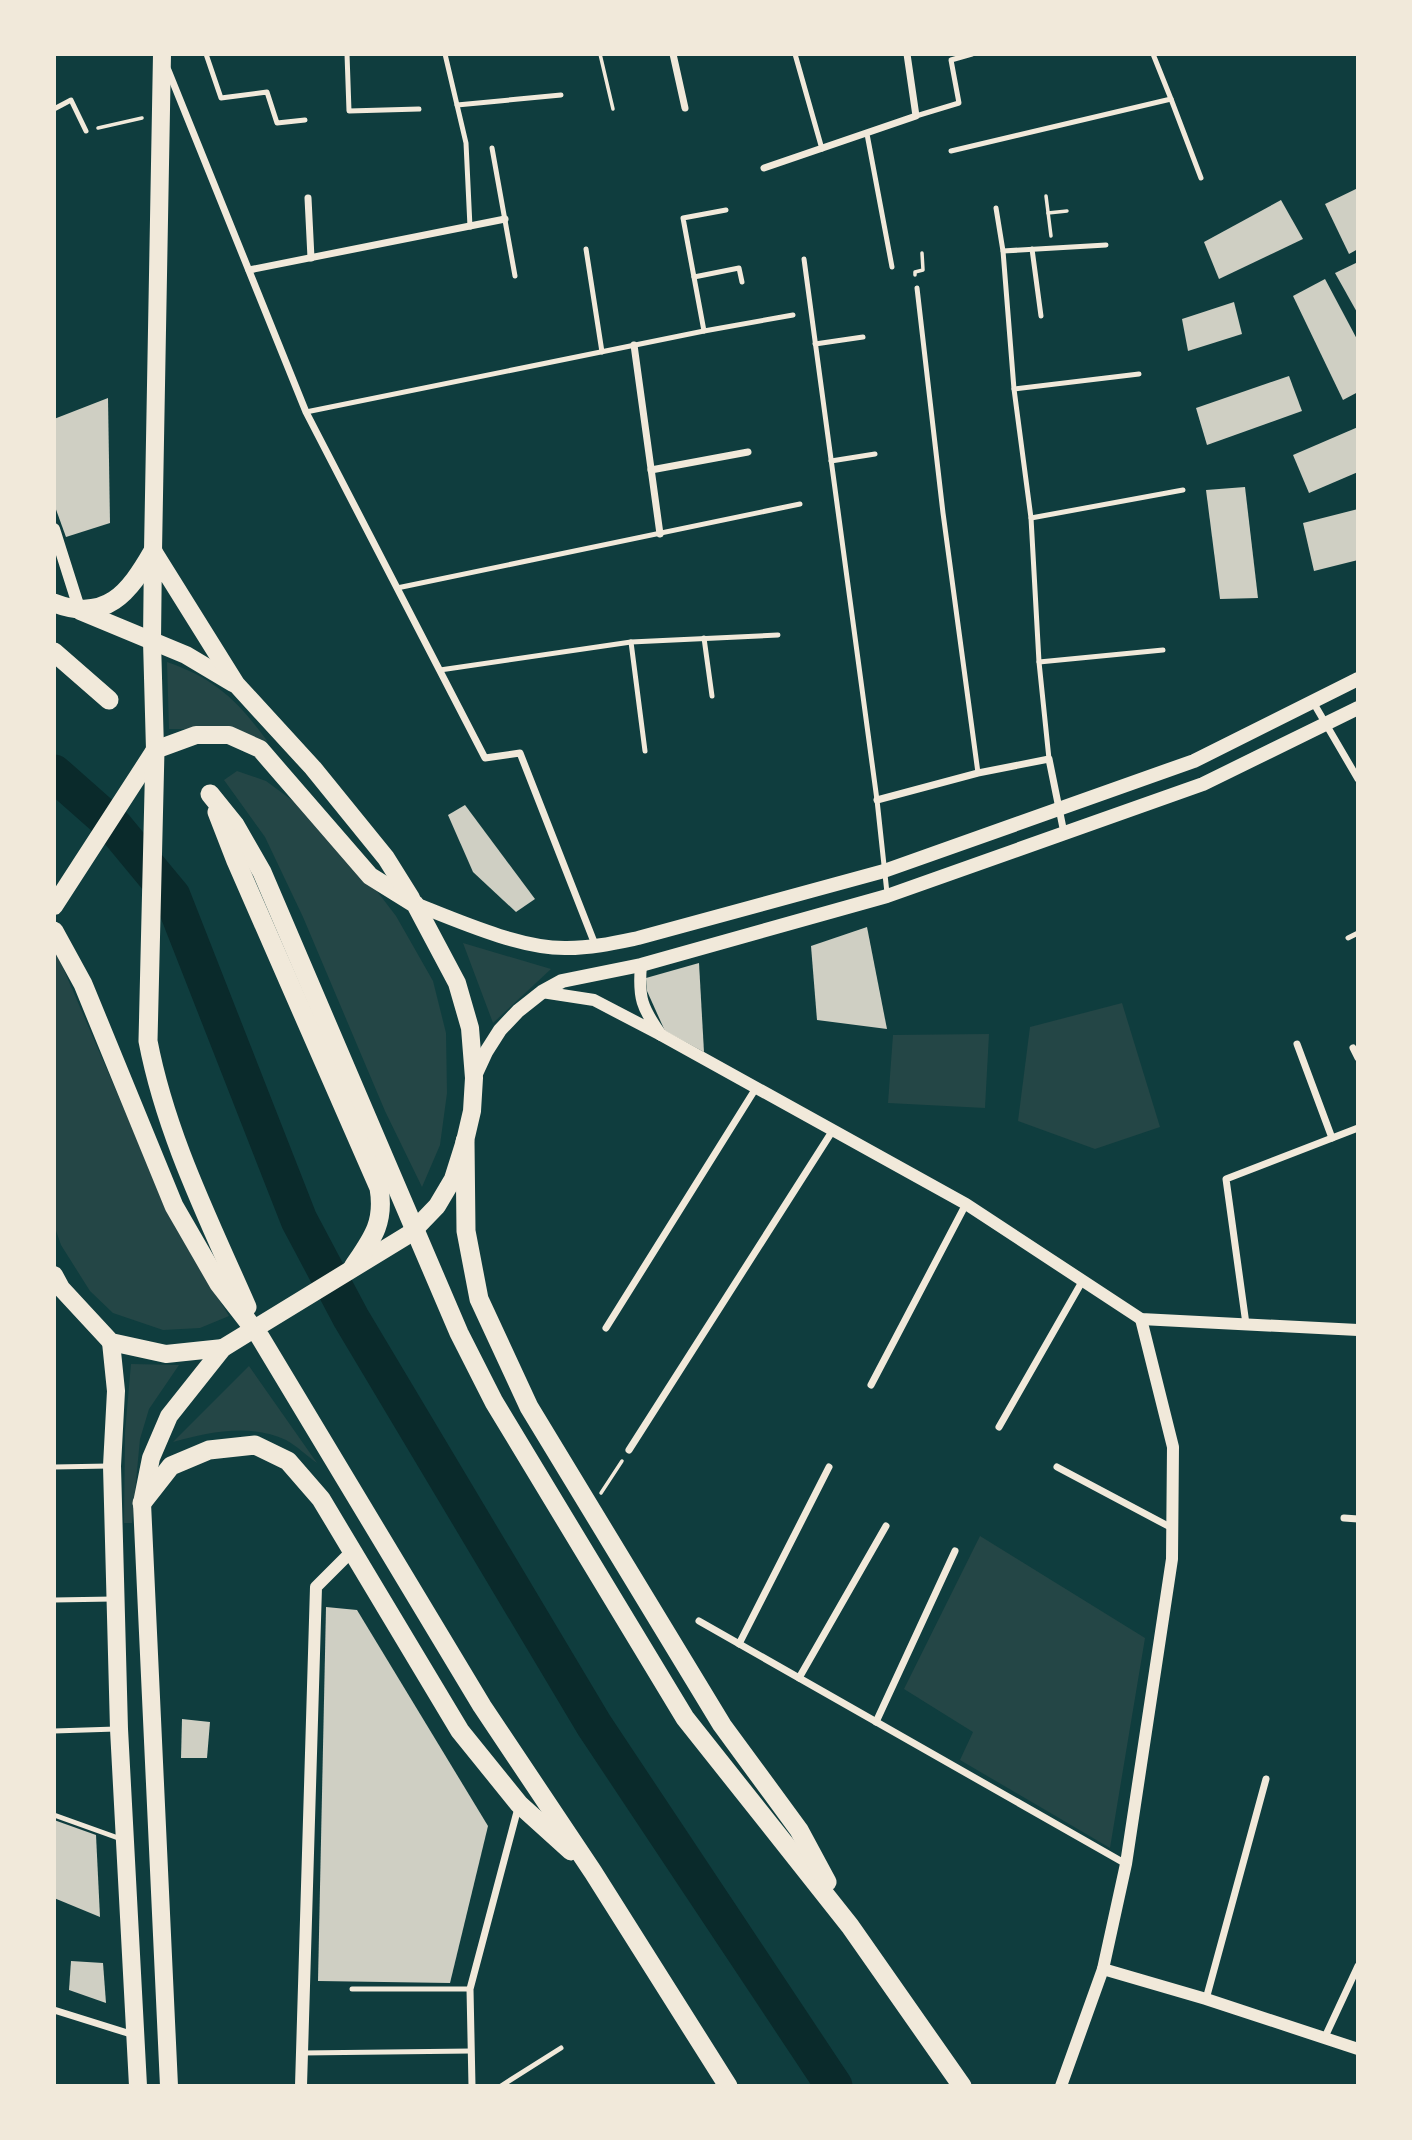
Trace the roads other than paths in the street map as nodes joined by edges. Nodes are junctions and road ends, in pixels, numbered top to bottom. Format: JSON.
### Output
{"nodes":[{"id":1,"x":206,"y":54,"type":"edge"},
{"id":2,"x":347,"y":54,"type":"edge"},
{"id":3,"x":445,"y":54,"type":"edge"},
{"id":4,"x":673,"y":54,"type":"edge"},
{"id":5,"x":795,"y":54,"type":"edge"},
{"id":6,"x":907,"y":54,"type":"edge"},
{"id":7,"x":972,"y":54,"type":"edge"},
{"id":8,"x":1153,"y":54,"type":"edge"},
{"id":9,"x":164,"y":55,"type":"edge"},
{"id":10,"x":561,"y":95,"type":"dead end"},
{"id":11,"x":1171,"y":99,"type":"junction"},
{"id":12,"x":457,"y":105,"type":"junction"},
{"id":13,"x":685,"y":108,"type":"dead end"},
{"id":14,"x":54,"y":109,"type":"edge"},
{"id":15,"x":419,"y":109,"type":"dead end"},
{"id":16,"x":916,"y":116,"type":"junction"},
{"id":17,"x":305,"y":120,"type":"dead end"},
{"id":18,"x":86,"y":131,"type":"road end"},
{"id":19,"x":867,"y":134,"type":"junction"},
{"id":20,"x":492,"y":148,"type":"dead end"},
{"id":21,"x":822,"y":149,"type":"junction"},
{"id":22,"x":951,"y":151,"type":"dead end"},
{"id":23,"x":764,"y":168,"type":"dead end"},
{"id":24,"x":1201,"y":178,"type":"dead end"},
{"id":25,"x":308,"y":198,"type":"dead end"},
{"id":26,"x":996,"y":208,"type":"dead end"},
{"id":27,"x":726,"y":210,"type":"dead end"},
{"id":28,"x":505,"y":219,"type":"junction"},
{"id":29,"x":470,"y":227,"type":"junction"},
{"id":30,"x":1107,"y":245,"type":"dead end"},
{"id":31,"x":586,"y":249,"type":"dead end"},
{"id":32,"x":1032,"y":249,"type":"junction"},
{"id":33,"x":1003,"y":251,"type":"junction"},
{"id":34,"x":311,"y":258,"type":"junction"},
{"id":35,"x":804,"y":259,"type":"dead end"},
{"id":36,"x":892,"y":267,"type":"dead end"},
{"id":37,"x":249,"y":270,"type":"junction"},
{"id":38,"x":515,"y":276,"type":"dead end"},
{"id":39,"x":694,"y":277,"type":"junction"},
{"id":40,"x":742,"y":282,"type":"dead end"},
{"id":41,"x":917,"y":288,"type":"road end"},
{"id":42,"x":793,"y":316,"type":"dead end"},
{"id":43,"x":1041,"y":316,"type":"dead end"},
{"id":44,"x":704,"y":331,"type":"junction"},
{"id":45,"x":863,"y":337,"type":"dead end"},
{"id":46,"x":816,"y":344,"type":"junction"},
{"id":47,"x":635,"y":345,"type":"junction"},
{"id":48,"x":602,"y":352,"type":"junction"},
{"id":49,"x":1139,"y":374,"type":"dead end"},
{"id":50,"x":1014,"y":389,"type":"junction"},
{"id":51,"x":306,"y":412,"type":"junction"},
{"id":52,"x":748,"y":452,"type":"dead end"},
{"id":53,"x":875,"y":454,"type":"dead end"},
{"id":54,"x":831,"y":461,"type":"junction"},
{"id":55,"x":651,"y":470,"type":"junction"},
{"id":56,"x":1183,"y":490,"type":"dead end"},
{"id":57,"x":800,"y":504,"type":"dead end"},
{"id":58,"x":1031,"y":518,"type":"junction"},
{"id":59,"x":54,"y":529,"type":"edge"},
{"id":60,"x":660,"y":534,"type":"junction"},
{"id":61,"x":153,"y":551,"type":"junction"},
{"id":62,"x":397,"y":588,"type":"junction"},
{"id":63,"x":54,"y":603,"type":"edge"},
{"id":64,"x":79,"y":611,"type":"junction"},
{"id":65,"x":778,"y":635,"type":"dead end"},
{"id":66,"x":704,"y":638,"type":"junction"},
{"id":67,"x":152,"y":641,"type":"junction"},
{"id":68,"x":631,"y":642,"type":"junction"},
{"id":69,"x":1163,"y":650,"type":"dead end"},
{"id":70,"x":54,"y":652,"type":"edge"},
{"id":71,"x":1039,"y":662,"type":"junction"},
{"id":72,"x":440,"y":670,"type":"junction"},
{"id":73,"x":1358,"y":679,"type":"edge"},
{"id":74,"x":236,"y":684,"type":"junction"},
{"id":75,"x":712,"y":696,"type":"dead end"},
{"id":76,"x":109,"y":700,"type":"dead end"},
{"id":77,"x":1314,"y":702,"type":"junction"},
{"id":78,"x":1358,"y":708,"type":"edge"},
{"id":79,"x":1327,"y":724,"type":"junction"},
{"id":80,"x":155,"y":750,"type":"junction"},
{"id":81,"x":645,"y":751,"type":"dead end"},
{"id":82,"x":1049,"y":759,"type":"junction"},
{"id":83,"x":978,"y":773,"type":"junction"},
{"id":84,"x":1358,"y":779,"type":"edge"},
{"id":85,"x":877,"y":800,"type":"junction"},
{"id":86,"x":1059,"y":809,"type":"junction"},
{"id":87,"x":1064,"y":833,"type":"junction"},
{"id":88,"x":884,"y":871,"type":"junction"},
{"id":89,"x":887,"y":896,"type":"junction"},
{"id":90,"x":415,"y":904,"type":"junction"},
{"id":91,"x":54,"y":906,"type":"edge"},
{"id":92,"x":54,"y":931,"type":"edge"},
{"id":93,"x":1358,"y":933,"type":"edge"},
{"id":94,"x":1348,"y":938,"type":"dead end"},
{"id":95,"x":596,"y":947,"type":"junction"},
{"id":96,"x":640,"y":965,"type":"junction"},
{"id":97,"x":542,"y":992,"type":"junction"},
{"id":98,"x":661,"y":1035,"type":"junction"},
{"id":99,"x":1297,"y":1044,"type":"dead end"},
{"id":100,"x":1353,"y":1048,"type":"dead end"},
{"id":101,"x":1358,"y":1058,"type":"edge"},
{"id":102,"x":474,"y":1078,"type":"junction"},
{"id":103,"x":756,"y":1088,"type":"junction"},
{"id":104,"x":1358,"y":1128,"type":"edge"},
{"id":105,"x":833,"y":1130,"type":"junction"},
{"id":106,"x":1332,"y":1138,"type":"junction"},
{"id":107,"x":465,"y":1141,"type":"junction"},
{"id":108,"x":965,"y":1204,"type":"junction"},
{"id":109,"x":353,"y":1267,"type":"junction"},
{"id":110,"x":1083,"y":1280,"type":"junction"},
{"id":111,"x":56,"y":1283,"type":"edge"},
{"id":112,"x":1141,"y":1319,"type":"junction"},
{"id":113,"x":1246,"y":1324,"type":"junction"},
{"id":114,"x":606,"y":1328,"type":"dead end"},
{"id":115,"x":1358,"y":1330,"type":"edge"},
{"id":116,"x":260,"y":1337,"type":"junction"},
{"id":117,"x":111,"y":1342,"type":"junction"},
{"id":118,"x":223,"y":1348,"type":"junction"},
{"id":119,"x":871,"y":1385,"type":"dead end"},
{"id":120,"x":999,"y":1427,"type":"dead end"},
{"id":121,"x":628,"y":1450,"type":"road end"},
{"id":122,"x":112,"y":1466,"type":"junction"},
{"id":123,"x":54,"y":1467,"type":"edge"},
{"id":124,"x":829,"y":1467,"type":"dead end"},
{"id":125,"x":1057,"y":1467,"type":"dead end"},
{"id":126,"x":142,"y":1503,"type":"junction"},
{"id":127,"x":1344,"y":1518,"type":"dead end"},
{"id":128,"x":1358,"y":1519,"type":"edge"},
{"id":129,"x":886,"y":1526,"type":"dead end"},
{"id":130,"x":1172,"y":1528,"type":"junction"},
{"id":131,"x":353,"y":1550,"type":"junction"},
{"id":132,"x":955,"y":1550,"type":"dead end"},
{"id":133,"x":116,"y":1599,"type":"junction"},
{"id":134,"x":54,"y":1600,"type":"edge"},
{"id":135,"x":699,"y":1621,"type":"dead end"},
{"id":136,"x":740,"y":1644,"type":"junction"},
{"id":137,"x":799,"y":1678,"type":"junction"},
{"id":138,"x":876,"y":1722,"type":"junction"},
{"id":139,"x":119,"y":1729,"type":"junction"},
{"id":140,"x":54,"y":1731,"type":"edge"},
{"id":141,"x":1266,"y":1779,"type":"dead end"},
{"id":142,"x":519,"y":1804,"type":"junction"},
{"id":143,"x":54,"y":1815,"type":"edge"},
{"id":144,"x":124,"y":1840,"type":"junction"},
{"id":145,"x":1126,"y":1864,"type":"junction"},
{"id":146,"x":593,"y":1871,"type":"junction"},
{"id":147,"x":850,"y":1926,"type":"junction"},
{"id":148,"x":1358,"y":1966,"type":"edge"},
{"id":149,"x":1103,"y":1969,"type":"junction"},
{"id":150,"x":352,"y":1989,"type":"dead end"},
{"id":151,"x":470,"y":1989,"type":"junction"},
{"id":152,"x":1206,"y":1999,"type":"junction"},
{"id":153,"x":54,"y":2010,"type":"edge"},
{"id":154,"x":135,"y":2036,"type":"junction"},
{"id":155,"x":1324,"y":2039,"type":"junction"},
{"id":156,"x":561,"y":2048,"type":"dead end"},
{"id":157,"x":1358,"y":2049,"type":"edge"},
{"id":158,"x":471,"y":2050,"type":"junction"},
{"id":159,"x":302,"y":2053,"type":"junction"},
{"id":160,"x":138,"y":2086,"type":"edge"},
{"id":161,"x":169,"y":2086,"type":"edge"},
{"id":162,"x":301,"y":2086,"type":"edge"},
{"id":163,"x":472,"y":2086,"type":"edge"},
{"id":164,"x":501,"y":2086,"type":"edge"},
{"id":165,"x":729,"y":2086,"type":"edge"},
{"id":166,"x":962,"y":2086,"type":"edge"},
{"id":167,"x":1061,"y":2086,"type":"edge"}],
"edges":[{"from":1,"to":17,"type":"lane"},
{"from":2,"to":15,"type":"lane"},
{"from":3,"to":12,"type":"lane"},
{"from":4,"to":13,"type":"street"},
{"from":5,"to":21,"type":"lane"},
{"from":6,"to":16,"type":"street"},
{"from":7,"to":16,"type":"lane"},
{"from":8,"to":11,"type":"lane"},
{"from":9,"to":37,"type":"street"},
{"from":9,"to":61,"type":"main road"},
{"from":10,"to":12,"type":"lane"},
{"from":11,"to":22,"type":"lane"},
{"from":11,"to":24,"type":"lane"},
{"from":12,"to":29,"type":"lane"},
{"from":14,"to":18,"type":"lane"},
{"from":16,"to":19,"type":"street"},
{"from":19,"to":21,"type":"street"},
{"from":19,"to":36,"type":"lane"},
{"from":20,"to":28,"type":"lane"},
{"from":21,"to":23,"type":"street"},
{"from":25,"to":34,"type":"street"},
{"from":26,"to":33,"type":"lane"},
{"from":27,"to":39,"type":"lane"},
{"from":28,"to":29,"type":"street"},
{"from":28,"to":38,"type":"lane"},
{"from":29,"to":34,"type":"street"},
{"from":30,"to":32,"type":"lane"},
{"from":31,"to":48,"type":"lane"},
{"from":32,"to":33,"type":"lane"},
{"from":32,"to":43,"type":"lane"},
{"from":33,"to":50,"type":"lane"},
{"from":34,"to":37,"type":"street"},
{"from":35,"to":46,"type":"lane"},
{"from":37,"to":51,"type":"street"},
{"from":39,"to":40,"type":"lane"},
{"from":39,"to":44,"type":"lane"},
{"from":41,"to":83,"type":"lane"},
{"from":42,"to":44,"type":"lane"},
{"from":44,"to":47,"type":"lane"},
{"from":45,"to":46,"type":"lane"},
{"from":46,"to":54,"type":"lane"},
{"from":47,"to":48,"type":"lane"},
{"from":47,"to":55,"type":"street"},
{"from":48,"to":51,"type":"lane"},
{"from":49,"to":50,"type":"lane"},
{"from":50,"to":58,"type":"lane"},
{"from":51,"to":62,"type":"street"},
{"from":52,"to":55,"type":"street"},
{"from":53,"to":54,"type":"lane"},
{"from":54,"to":85,"type":"lane"},
{"from":55,"to":60,"type":"street"},
{"from":56,"to":58,"type":"lane"},
{"from":57,"to":60,"type":"lane"},
{"from":58,"to":71,"type":"lane"},
{"from":59,"to":64,"type":"street"},
{"from":60,"to":62,"type":"lane"},
{"from":61,"to":64,"type":"highway"},
{"from":61,"to":67,"type":"main road"},
{"from":61,"to":74,"type":"main road"},
{"from":62,"to":72,"type":"street"},
{"from":63,"to":64,"type":"highway"},
{"from":64,"to":67,"type":"main road"},
{"from":65,"to":66,"type":"lane"},
{"from":66,"to":68,"type":"lane"},
{"from":66,"to":75,"type":"lane"},
{"from":67,"to":74,"type":"main road"},
{"from":67,"to":80,"type":"main road"},
{"from":68,"to":72,"type":"lane"},
{"from":68,"to":81,"type":"lane"},
{"from":69,"to":71,"type":"lane"},
{"from":70,"to":76,"type":"highway"},
{"from":71,"to":82,"type":"lane"},
{"from":72,"to":95,"type":"street"},
{"from":73,"to":77,"type":"main road"},
{"from":74,"to":90,"type":"main road"},
{"from":77,"to":79,"type":"street"},
{"from":77,"to":86,"type":"main road"},
{"from":78,"to":79,"type":"main road"},
{"from":79,"to":84,"type":"street"},
{"from":79,"to":87,"type":"main road"},
{"from":80,"to":90,"type":"main road"},
{"from":80,"to":91,"type":"main road"},
{"from":80,"to":116,"type":"highway"},
{"from":82,"to":83,"type":"street"},
{"from":82,"to":86,"type":"street"},
{"from":83,"to":85,"type":"street"},
{"from":85,"to":88,"type":"lane"},
{"from":86,"to":87,"type":"street"},
{"from":86,"to":88,"type":"main road"},
{"from":87,"to":89,"type":"main road"},
{"from":88,"to":89,"type":"lane"},
{"from":88,"to":95,"type":"main road"},
{"from":89,"to":96,"type":"main road"},
{"from":90,"to":95,"type":"main road"},
{"from":90,"to":102,"type":"main road"},
{"from":92,"to":116,"type":"highway"},
{"from":93,"to":94,"type":"lane"},
{"from":96,"to":97,"type":"main road"},
{"from":96,"to":98,"type":"street"},
{"from":97,"to":98,"type":"street"},
{"from":97,"to":102,"type":"main road"},
{"from":98,"to":103,"type":"street"},
{"from":99,"to":106,"type":"street"},
{"from":100,"to":101,"type":"street"},
{"from":102,"to":107,"type":"main road"},
{"from":103,"to":105,"type":"street"},
{"from":103,"to":114,"type":"street"},
{"from":104,"to":106,"type":"street"},
{"from":105,"to":108,"type":"street"},
{"from":105,"to":121,"type":"street"},
{"from":106,"to":113,"type":"street"},
{"from":107,"to":109,"type":"main road"},
{"from":107,"to":147,"type":"highway"},
{"from":108,"to":110,"type":"street"},
{"from":108,"to":119,"type":"street"},
{"from":109,"to":118,"type":"main road"},
{"from":109,"to":147,"type":"highway"},
{"from":110,"to":112,"type":"street"},
{"from":110,"to":120,"type":"street"},
{"from":111,"to":117,"type":"main road"},
{"from":112,"to":113,"type":"street"},
{"from":112,"to":130,"type":"street"},
{"from":113,"to":115,"type":"street"},
{"from":116,"to":146,"type":"highway"},
{"from":117,"to":118,"type":"main road"},
{"from":117,"to":122,"type":"main road"},
{"from":118,"to":126,"type":"main road"},
{"from":122,"to":123,"type":"lane"},
{"from":122,"to":133,"type":"main road"},
{"from":124,"to":136,"type":"street"},
{"from":125,"to":130,"type":"street"},
{"from":126,"to":131,"type":"highway"},
{"from":126,"to":161,"type":"main road"},
{"from":127,"to":128,"type":"street"},
{"from":129,"to":137,"type":"street"},
{"from":130,"to":145,"type":"street"},
{"from":131,"to":142,"type":"highway"},
{"from":131,"to":159,"type":"street"},
{"from":132,"to":138,"type":"street"},
{"from":133,"to":134,"type":"lane"},
{"from":133,"to":139,"type":"main road"},
{"from":135,"to":136,"type":"street"},
{"from":136,"to":137,"type":"street"},
{"from":137,"to":138,"type":"street"},
{"from":138,"to":145,"type":"street"},
{"from":139,"to":140,"type":"lane"},
{"from":139,"to":144,"type":"main road"},
{"from":141,"to":152,"type":"street"},
{"from":142,"to":146,"type":"highway"},
{"from":142,"to":151,"type":"street"},
{"from":143,"to":144,"type":"lane"},
{"from":144,"to":154,"type":"main road"},
{"from":145,"to":149,"type":"street"},
{"from":146,"to":165,"type":"highway"},
{"from":147,"to":166,"type":"highway"},
{"from":148,"to":155,"type":"street"},
{"from":149,"to":152,"type":"street"},
{"from":149,"to":167,"type":"street"},
{"from":150,"to":151,"type":"lane"},
{"from":151,"to":158,"type":"street"},
{"from":152,"to":155,"type":"street"},
{"from":153,"to":154,"type":"street"},
{"from":154,"to":160,"type":"main road"},
{"from":155,"to":157,"type":"street"},
{"from":156,"to":164,"type":"lane"},
{"from":158,"to":159,"type":"lane"},
{"from":158,"to":163,"type":"street"},
{"from":159,"to":162,"type":"street"}]}
